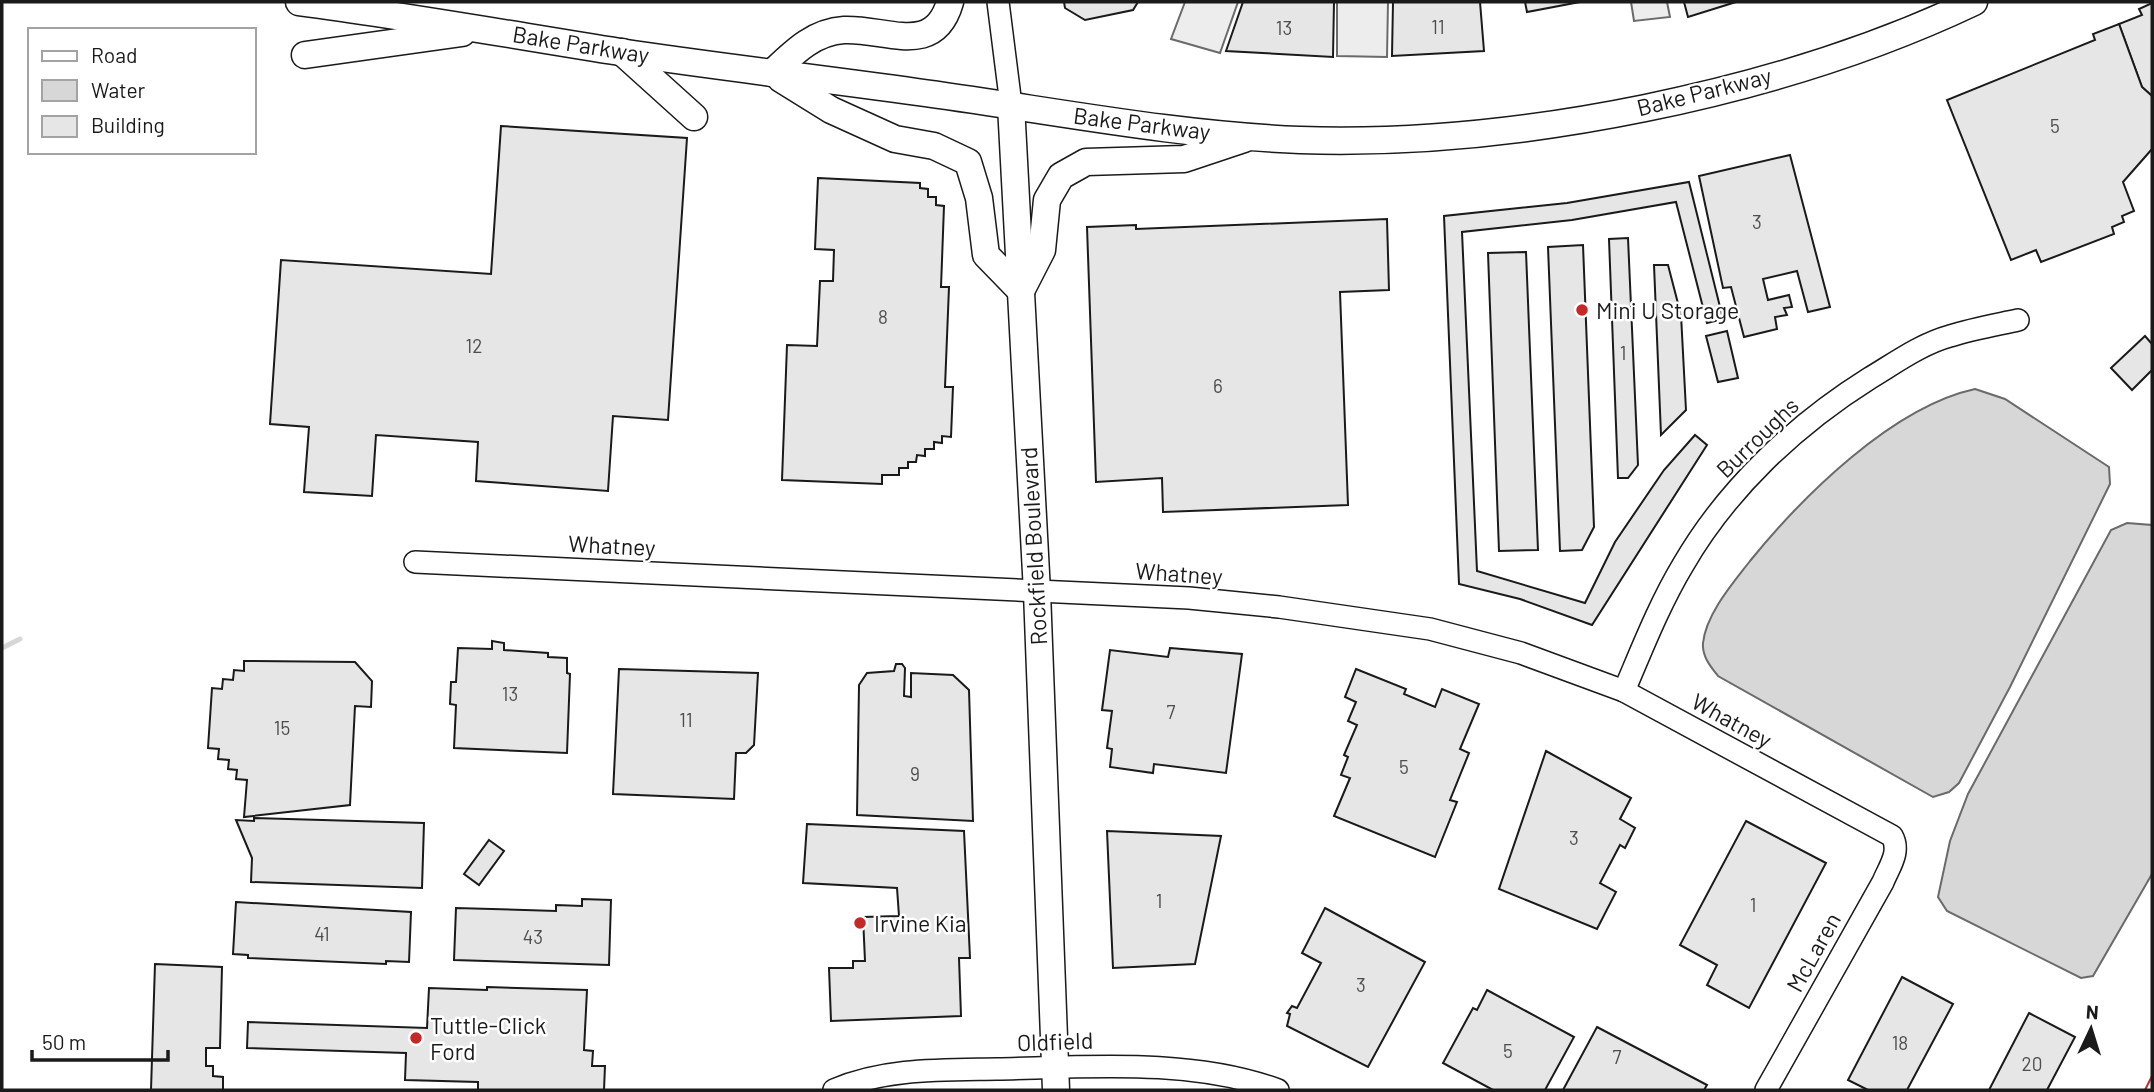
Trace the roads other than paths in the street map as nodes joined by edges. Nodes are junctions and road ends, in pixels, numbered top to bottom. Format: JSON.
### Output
{"nodes":[{"id":1,"x":299,"y":2,"type":"edge"},
{"id":2,"x":950,"y":2,"type":"edge"},
{"id":3,"x":998,"y":2,"type":"edge"},
{"id":4,"x":1974,"y":2,"type":"edge"},
{"id":5,"x":492,"y":29,"type":"junction"},
{"id":6,"x":622,"y":52,"type":"junction"},
{"id":7,"x":305,"y":55,"type":"dead end"},
{"id":8,"x":772,"y":73,"type":"junction"},
{"id":9,"x":1011,"y":105,"type":"junction"},
{"id":10,"x":694,"y":117,"type":"dead end"},
{"id":11,"x":1252,"y":136,"type":"junction"},
{"id":12,"x":1021,"y":291,"type":"junction"},
{"id":13,"x":2018,"y":320,"type":"dead end"},
{"id":14,"x":415,"y":562,"type":"dead end"},
{"id":15,"x":1037,"y":592,"type":"junction"},
{"id":16,"x":1624,"y":691,"type":"junction"},
{"id":17,"x":1892,"y":836,"type":"joint"},
{"id":18,"x":1055,"y":1079,"type":"edge"},
{"id":19,"x":834,"y":1090,"type":"edge"},
{"id":20,"x":1278,"y":1090,"type":"edge"},
{"id":21,"x":1766,"y":1090,"type":"edge"}],
"edges":[{"from":1,"to":5,"type":"main road","name":"Bake Parkway"},
{"from":2,"to":8,"type":"main road"},
{"from":3,"to":9,"type":"street","name":"Rockfield Boulevard"},
{"from":4,"to":11,"type":"main road","name":"Bake Parkway"},
{"from":5,"to":6,"type":"main road","name":"Bake Parkway"},
{"from":5,"to":7,"type":"main road"},
{"from":6,"to":8,"type":"main road","name":"Bake Parkway"},
{"from":6,"to":10,"type":"main road"},
{"from":8,"to":9,"type":"main road","name":"Bake Parkway"},
{"from":8,"to":12,"type":"main road"},
{"from":9,"to":11,"type":"main road","name":"Bake Parkway"},
{"from":9,"to":12,"type":"main road","name":"Rockfield Boulevard"},
{"from":11,"to":12,"type":"main road"},
{"from":12,"to":15,"type":"main road","name":"Rockfield Boulevard"},
{"from":13,"to":16,"type":"street","name":"Burroughs"},
{"from":14,"to":15,"type":"street","name":"Whatney"},
{"from":15,"to":16,"type":"street","name":"Whatney"},
{"from":15,"to":18,"type":"main road","name":"Rockfield Boulevard"},
{"from":16,"to":17,"type":"street","name":"Whatney"},
{"from":17,"to":21,"type":"street","name":"McLaren"},
{"from":18,"to":19,"type":"street","name":"Oldfield"},
{"from":18,"to":20,"type":"street","name":"Oldfield"}]}
